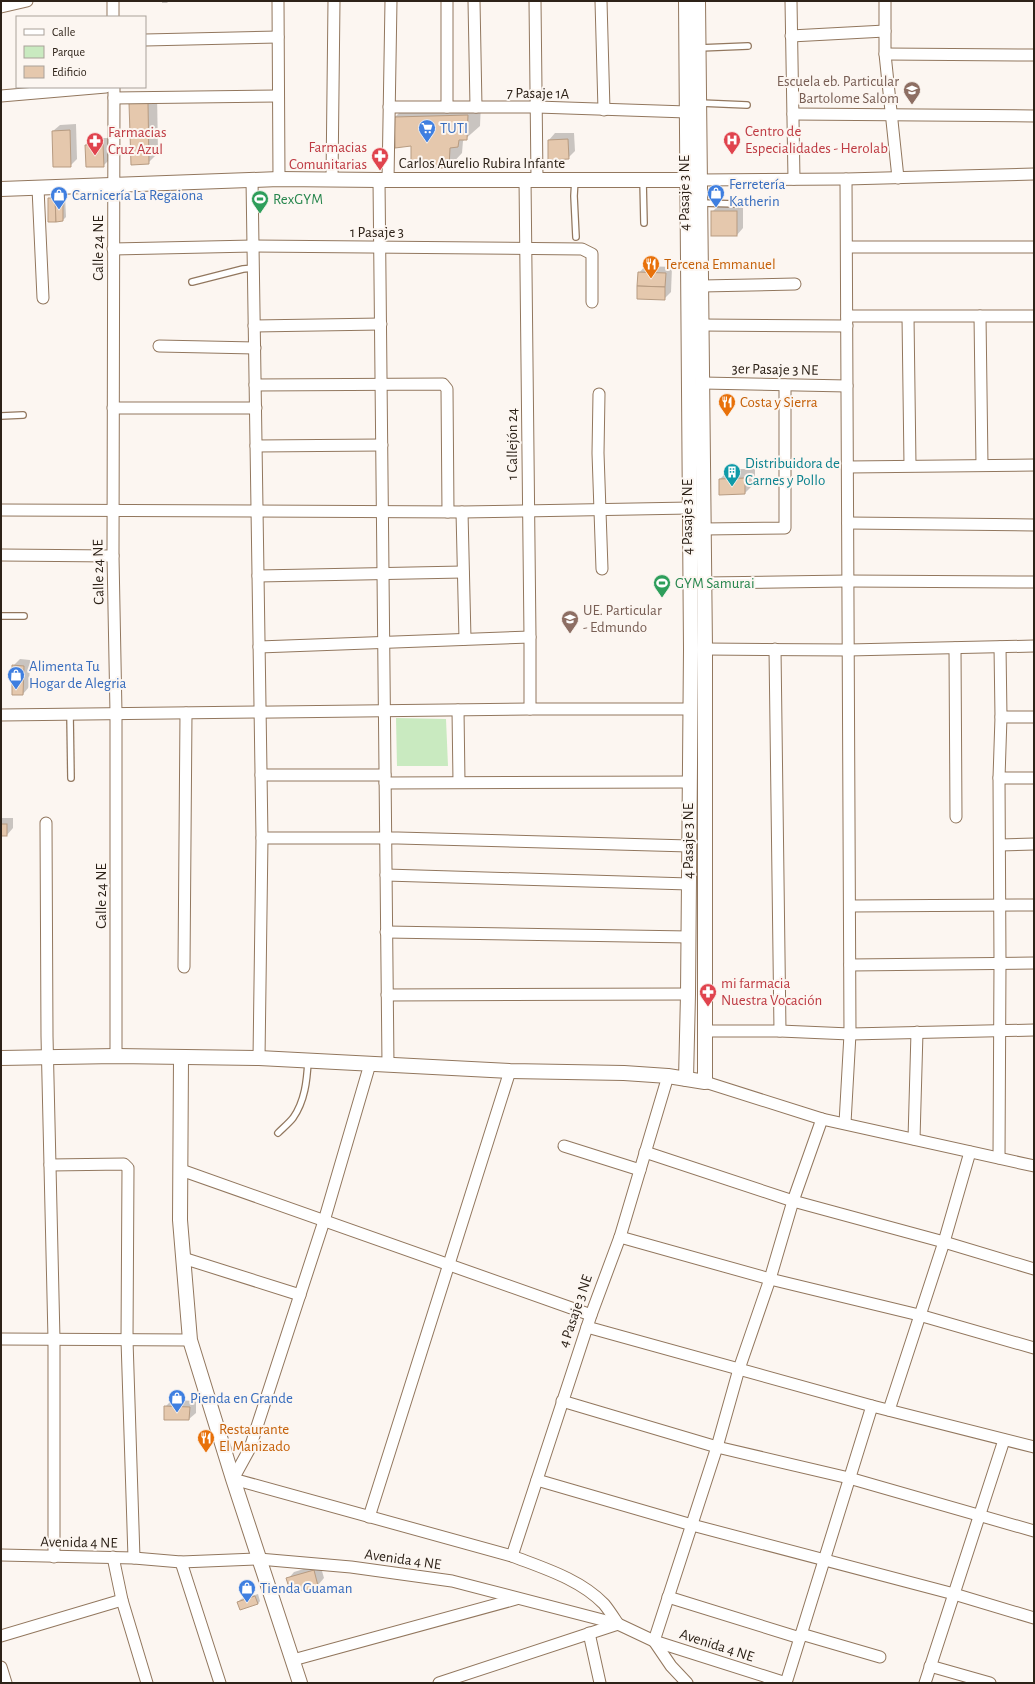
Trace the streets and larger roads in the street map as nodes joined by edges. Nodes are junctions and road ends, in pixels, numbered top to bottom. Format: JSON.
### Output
{"nodes":[{"id":1,"x":27,"y":1,"type":"edge"},
{"id":2,"x":113,"y":1,"type":"edge"},
{"id":3,"x":278,"y":1,"type":"edge"},
{"id":4,"x":334,"y":1,"type":"edge"},
{"id":5,"x":391,"y":1,"type":"edge"},
{"id":6,"x":447,"y":1,"type":"edge"},
{"id":7,"x":474,"y":1,"type":"edge"},
{"id":8,"x":535,"y":1,"type":"edge"},
{"id":9,"x":602,"y":1,"type":"edge"},
{"id":10,"x":686,"y":1,"type":"edge"},
{"id":11,"x":698,"y":1,"type":"edge"},
{"id":12,"x":791,"y":1,"type":"edge"},
{"id":13,"x":886,"y":1,"type":"edge"},
{"id":14,"x":1,"y":7,"type":"edge"},
{"id":15,"x":113,"y":16,"type":"edge"},
{"id":16,"x":885,"y":30,"type":"junction"},
{"id":17,"x":791,"y":36,"type":"junction"},
{"id":18,"x":278,"y":37,"type":"junction"},
{"id":19,"x":146,"y":40,"type":"edge"},
{"id":20,"x":886,"y":54,"type":"junction"},
{"id":21,"x":1034,"y":55,"type":"edge"},
{"id":22,"x":94,"y":88,"type":"edge"},
{"id":23,"x":114,"y":92,"type":"edge"},
{"id":24,"x":1,"y":96,"type":"edge"},
{"id":25,"x":278,"y":96,"type":"junction"},
{"id":26,"x":389,"y":107,"type":"junction"},
{"id":27,"x":448,"y":107,"type":"junction"},
{"id":28,"x":476,"y":107,"type":"junction"},
{"id":29,"x":537,"y":107,"type":"junction"},
{"id":30,"x":604,"y":110,"type":"junction"},
{"id":31,"x":687,"y":112,"type":"junction"},
{"id":32,"x":793,"y":114,"type":"junction"},
{"id":33,"x":893,"y":114,"type":"junction"},
{"id":34,"x":1034,"y":116,"type":"edge"},
{"id":35,"x":1034,"y":174,"type":"edge"},
{"id":36,"x":898,"y":178,"type":"junction"},
{"id":37,"x":279,"y":179,"type":"junction"},
{"id":38,"x":332,"y":179,"type":"junction"},
{"id":39,"x":531,"y":179,"type":"junction"},
{"id":40,"x":794,"y":179,"type":"junction"},
{"id":41,"x":846,"y":179,"type":"junction"},
{"id":42,"x":252,"y":180,"type":"junction"},
{"id":43,"x":384,"y":180,"type":"junction"},
{"id":44,"x":687,"y":180,"type":"junction"},
{"id":45,"x":701,"y":180,"type":"junction"},
{"id":46,"x":113,"y":184,"type":"junction"},
{"id":47,"x":38,"y":188,"type":"junction"},
{"id":48,"x":1,"y":189,"type":"edge"},
{"id":49,"x":253,"y":246,"type":"junction"},
{"id":50,"x":380,"y":247,"type":"junction"},
{"id":51,"x":847,"y":247,"type":"junction"},
{"id":52,"x":1034,"y":247,"type":"edge"},
{"id":53,"x":526,"y":248,"type":"junction"},
{"id":54,"x":113,"y":249,"type":"junction"},
{"id":55,"x":795,"y":284,"type":"dead end"},
{"id":56,"x":702,"y":286,"type":"junction"},
{"id":57,"x":43,"y":298,"type":"dead end"},
{"id":58,"x":592,"y":302,"type":"dead end"},
{"id":59,"x":980,"y":316,"type":"junction"},
{"id":60,"x":1034,"y":316,"type":"edge"},
{"id":61,"x":908,"y":317,"type":"junction"},
{"id":62,"x":847,"y":321,"type":"junction"},
{"id":63,"x":380,"y":324,"type":"junction"},
{"id":64,"x":702,"y":325,"type":"junction"},
{"id":65,"x":254,"y":326,"type":"junction"},
{"id":66,"x":159,"y":346,"type":"dead end"},
{"id":67,"x":255,"y":348,"type":"junction"},
{"id":68,"x":381,"y":383,"type":"junction"},
{"id":69,"x":703,"y":383,"type":"junction"},
{"id":70,"x":255,"y":385,"type":"junction"},
{"id":71,"x":785,"y":385,"type":"junction"},
{"id":72,"x":847,"y":386,"type":"junction"},
{"id":73,"x":598,"y":394,"type":"dead end"},
{"id":74,"x":113,"y":408,"type":"junction"},
{"id":75,"x":256,"y":408,"type":"junction"},
{"id":76,"x":382,"y":445,"type":"junction"},
{"id":77,"x":256,"y":446,"type":"junction"},
{"id":78,"x":910,"y":465,"type":"junction"},
{"id":79,"x":982,"y":465,"type":"junction"},
{"id":80,"x":1034,"y":465,"type":"edge"},
{"id":81,"x":848,"y":467,"type":"junction"},
{"id":82,"x":690,"y":508,"type":"junction"},
{"id":83,"x":1,"y":510,"type":"edge"},
{"id":84,"x":600,"y":510,"type":"junction"},
{"id":85,"x":113,"y":511,"type":"junction"},
{"id":86,"x":528,"y":511,"type":"junction"},
{"id":87,"x":257,"y":512,"type":"junction"},
{"id":88,"x":382,"y":512,"type":"junction"},
{"id":89,"x":448,"y":512,"type":"junction"},
{"id":90,"x":462,"y":512,"type":"junction"},
{"id":91,"x":848,"y":523,"type":"junction"},
{"id":92,"x":1034,"y":524,"type":"edge"},
{"id":93,"x":704,"y":529,"type":"junction"},
{"id":94,"x":1,"y":555,"type":"edge"},
{"id":95,"x":112,"y":556,"type":"junction"},
{"id":96,"x":602,"y":569,"type":"dead end"},
{"id":97,"x":464,"y":572,"type":"junction"},
{"id":98,"x":383,"y":573,"type":"junction"},
{"id":99,"x":258,"y":576,"type":"junction"},
{"id":100,"x":848,"y":581,"type":"junction"},
{"id":101,"x":1034,"y":582,"type":"edge"},
{"id":102,"x":704,"y":583,"type":"junction"},
{"id":103,"x":530,"y":637,"type":"junction"},
{"id":104,"x":464,"y":639,"type":"junction"},
{"id":105,"x":384,"y":642,"type":"junction"},
{"id":106,"x":259,"y":646,"type":"junction"},
{"id":107,"x":1034,"y":646,"type":"edge"},
{"id":108,"x":1000,"y":647,"type":"junction"},
{"id":109,"x":956,"y":648,"type":"junction"},
{"id":110,"x":705,"y":649,"type":"junction"},
{"id":111,"x":775,"y":649,"type":"junction"},
{"id":112,"x":848,"y":650,"type":"junction"},
{"id":113,"x":530,"y":709,"type":"junction"},
{"id":114,"x":690,"y":709,"type":"junction"},
{"id":115,"x":458,"y":710,"type":"junction"},
{"id":116,"x":260,"y":712,"type":"junction"},
{"id":117,"x":384,"y":712,"type":"junction"},
{"id":118,"x":116,"y":713,"type":"junction"},
{"id":119,"x":186,"y":713,"type":"junction"},
{"id":120,"x":1,"y":715,"type":"edge"},
{"id":121,"x":1001,"y":717,"type":"junction"},
{"id":122,"x":1034,"y":717,"type":"edge"},
{"id":123,"x":261,"y":775,"type":"junction"},
{"id":124,"x":999,"y":778,"type":"junction"},
{"id":125,"x":1034,"y":778,"type":"edge"},
{"id":126,"x":385,"y":779,"type":"junction"},
{"id":127,"x":459,"y":782,"type":"junction"},
{"id":128,"x":690,"y":782,"type":"junction"},
{"id":129,"x":956,"y":817,"type":"dead end"},
{"id":130,"x":46,"y":823,"type":"dead end"},
{"id":131,"x":262,"y":838,"type":"junction"},
{"id":132,"x":385,"y":838,"type":"junction"},
{"id":133,"x":1034,"y":844,"type":"edge"},
{"id":134,"x":1000,"y":845,"type":"junction"},
{"id":135,"x":689,"y":846,"type":"junction"},
{"id":136,"x":386,"y":875,"type":"junction"},
{"id":137,"x":689,"y":884,"type":"junction"},
{"id":138,"x":1034,"y":905,"type":"edge"},
{"id":139,"x":850,"y":906,"type":"junction"},
{"id":140,"x":999,"y":906,"type":"junction"},
{"id":141,"x":386,"y":932,"type":"junction"},
{"id":142,"x":689,"y":937,"type":"junction"},
{"id":143,"x":1000,"y":963,"type":"junction"},
{"id":144,"x":1034,"y":963,"type":"edge"},
{"id":145,"x":850,"y":965,"type":"junction"},
{"id":146,"x":184,"y":967,"type":"dead end"},
{"id":147,"x":387,"y":994,"type":"junction"},
{"id":148,"x":688,"y":994,"type":"junction"},
{"id":149,"x":1034,"y":1030,"type":"edge"},
{"id":150,"x":706,"y":1031,"type":"junction"},
{"id":151,"x":780,"y":1031,"type":"junction"},
{"id":152,"x":999,"y":1031,"type":"junction"},
{"id":153,"x":917,"y":1032,"type":"junction"},
{"id":154,"x":850,"y":1034,"type":"junction"},
{"id":155,"x":116,"y":1056,"type":"junction"},
{"id":156,"x":48,"y":1057,"type":"junction"},
{"id":157,"x":1,"y":1058,"type":"edge"},
{"id":158,"x":181,"y":1058,"type":"junction"},
{"id":159,"x":259,"y":1058,"type":"junction"},
{"id":160,"x":370,"y":1064,"type":"junction"},
{"id":161,"x":388,"y":1065,"type":"junction"},
{"id":162,"x":510,"y":1071,"type":"junction"},
{"id":163,"x":668,"y":1076,"type":"junction"},
{"id":164,"x":686,"y":1079,"type":"junction"},
{"id":165,"x":706,"y":1082,"type":"junction"},
{"id":166,"x":822,"y":1119,"type":"junction"},
{"id":167,"x":845,"y":1123,"type":"junction"},
{"id":168,"x":914,"y":1139,"type":"junction"},
{"id":169,"x":564,"y":1146,"type":"dead end"},
{"id":170,"x":645,"y":1152,"type":"junction"},
{"id":171,"x":970,"y":1152,"type":"junction"},
{"id":172,"x":998,"y":1158,"type":"junction"},
{"id":173,"x":50,"y":1165,"type":"junction"},
{"id":174,"x":1034,"y":1166,"type":"edge"},
{"id":175,"x":180,"y":1170,"type":"junction"},
{"id":176,"x":640,"y":1170,"type":"junction"},
{"id":177,"x":792,"y":1201,"type":"junction"},
{"id":178,"x":324,"y":1221,"type":"junction"},
{"id":179,"x":620,"y":1237,"type":"junction"},
{"id":180,"x":944,"y":1242,"type":"junction"},
{"id":181,"x":184,"y":1258,"type":"junction"},
{"id":182,"x":449,"y":1265,"type":"junction"},
{"id":183,"x":1034,"y":1269,"type":"edge"},
{"id":184,"x":770,"y":1279,"type":"junction"},
{"id":185,"x":300,"y":1295,"type":"junction"},
{"id":186,"x":591,"y":1314,"type":"junction"},
{"id":187,"x":919,"y":1315,"type":"junction"},
{"id":188,"x":586,"y":1327,"type":"junction"},
{"id":189,"x":1,"y":1339,"type":"edge"},
{"id":190,"x":54,"y":1339,"type":"junction"},
{"id":191,"x":127,"y":1340,"type":"junction"},
{"id":192,"x":190,"y":1340,"type":"junction"},
{"id":193,"x":1034,"y":1348,"type":"edge"},
{"id":194,"x":739,"y":1369,"type":"junction"},
{"id":195,"x":562,"y":1401,"type":"junction"},
{"id":196,"x":872,"y":1406,"type":"junction"},
{"id":197,"x":889,"y":1410,"type":"junction"},
{"id":198,"x":1004,"y":1440,"type":"junction"},
{"id":199,"x":716,"y":1447,"type":"junction"},
{"id":200,"x":1034,"y":1447,"type":"edge"},
{"id":201,"x":849,"y":1478,"type":"junction"},
{"id":202,"x":233,"y":1479,"type":"junction"},
{"id":203,"x":537,"y":1480,"type":"junction"},
{"id":204,"x":980,"y":1516,"type":"junction"},
{"id":205,"x":369,"y":1517,"type":"junction"},
{"id":206,"x":692,"y":1525,"type":"junction"},
{"id":207,"x":1034,"y":1531,"type":"edge"},
{"id":208,"x":1,"y":1555,"type":"edge"},
{"id":209,"x":512,"y":1556,"type":"junction"},
{"id":210,"x":54,"y":1557,"type":"junction"},
{"id":211,"x":112,"y":1557,"type":"junction"},
{"id":212,"x":134,"y":1558,"type":"junction"},
{"id":213,"x":259,"y":1559,"type":"junction"},
{"id":214,"x":824,"y":1560,"type":"junction"},
{"id":215,"x":181,"y":1562,"type":"junction"},
{"id":216,"x":954,"y":1594,"type":"junction"},
{"id":217,"x":668,"y":1597,"type":"junction"},
{"id":218,"x":517,"y":1599,"type":"junction"},
{"id":219,"x":122,"y":1600,"type":"junction"},
{"id":220,"x":1034,"y":1618,"type":"edge"},
{"id":221,"x":618,"y":1624,"type":"junction"},
{"id":222,"x":589,"y":1633,"type":"junction"},
{"id":223,"x":1,"y":1636,"type":"edge"},
{"id":224,"x":800,"y":1636,"type":"junction"},
{"id":225,"x":654,"y":1641,"type":"junction"},
{"id":226,"x":880,"y":1657,"type":"dead end"},
{"id":227,"x":293,"y":1660,"type":"junction"},
{"id":228,"x":930,"y":1666,"type":"junction"},
{"id":229,"x":1,"y":1667,"type":"edge"},
{"id":230,"x":6,"y":1683,"type":"edge"},
{"id":231,"x":147,"y":1683,"type":"edge"},
{"id":232,"x":220,"y":1683,"type":"edge"},
{"id":233,"x":300,"y":1683,"type":"edge"},
{"id":234,"x":439,"y":1683,"type":"edge"},
{"id":235,"x":600,"y":1683,"type":"edge"},
{"id":236,"x":688,"y":1683,"type":"edge"},
{"id":237,"x":786,"y":1683,"type":"edge"},
{"id":238,"x":925,"y":1683,"type":"edge"},
{"id":239,"x":990,"y":1683,"type":"edge"}],
"edges":[{"from":1,"to":14,"type":"street"},
{"from":2,"to":15,"type":"street"},
{"from":3,"to":18,"type":"street"},
{"from":4,"to":38,"type":"street"},
{"from":5,"to":26,"type":"street"},
{"from":6,"to":27,"type":"street"},
{"from":7,"to":28,"type":"street"},
{"from":8,"to":29,"type":"street","name":"1 Callejón 24"},
{"from":9,"to":30,"type":"street"},
{"from":10,"to":31,"type":"street","name":"4 Pasaje 3 NE"},
{"from":11,"to":45,"type":"street","name":"4 Pasaje 3 NE"},
{"from":12,"to":17,"type":"street"},
{"from":13,"to":16,"type":"street"},
{"from":16,"to":17,"type":"street"},
{"from":16,"to":20,"type":"street"},
{"from":17,"to":32,"type":"street"},
{"from":18,"to":19,"type":"street"},
{"from":18,"to":25,"type":"street"},
{"from":20,"to":21,"type":"street"},
{"from":20,"to":33,"type":"street"},
{"from":22,"to":24,"type":"street"},
{"from":23,"to":25,"type":"street"},
{"from":23,"to":46,"type":"street","name":"Calle 24 NE"},
{"from":25,"to":37,"type":"street"},
{"from":26,"to":27,"type":"street","name":"7 Pasaje 1A"},
{"from":26,"to":43,"type":"street"},
{"from":27,"to":28,"type":"street","name":"7 Pasaje 1A"},
{"from":28,"to":29,"type":"street","name":"7 Pasaje 1A"},
{"from":29,"to":30,"type":"street","name":"7 Pasaje 1A"},
{"from":29,"to":39,"type":"street","name":"1 Callejón 24"},
{"from":30,"to":31,"type":"street","name":"7 Pasaje 1A"},
{"from":31,"to":44,"type":"street","name":"4 Pasaje 3 NE"},
{"from":32,"to":33,"type":"street"},
{"from":32,"to":40,"type":"street"},
{"from":33,"to":34,"type":"street"},
{"from":33,"to":36,"type":"street"},
{"from":35,"to":36,"type":"street"},
{"from":36,"to":41,"type":"street"},
{"from":37,"to":38,"type":"street","name":"Carlos Aurelio Rubira Infante"},
{"from":37,"to":42,"type":"street","name":"Carlos Aurelio Rubira Infante"},
{"from":38,"to":43,"type":"street","name":"Carlos Aurelio Rubira Infante"},
{"from":39,"to":43,"type":"street","name":"Carlos Aurelio Rubira Infante"},
{"from":39,"to":44,"type":"street","name":"Carlos Aurelio Rubira Infante"},
{"from":39,"to":53,"type":"street","name":"1 Callejón 24"},
{"from":40,"to":41,"type":"street"},
{"from":40,"to":45,"type":"street"},
{"from":41,"to":51,"type":"street"},
{"from":42,"to":46,"type":"street","name":"Carlos Aurelio Rubira Infante"},
{"from":42,"to":49,"type":"street"},
{"from":43,"to":50,"type":"street"},
{"from":44,"to":45,"type":"street","name":"Carlos Aurelio Rubira Infante"},
{"from":44,"to":82,"type":"street","name":"4 Pasaje 3 NE"},
{"from":45,"to":56,"type":"street","name":"4 Pasaje 3 NE"},
{"from":46,"to":47,"type":"street","name":"Carlos Aurelio Rubira Infante"},
{"from":46,"to":54,"type":"street","name":"Calle 24 NE"},
{"from":47,"to":48,"type":"street","name":"Carlos Aurelio Rubira Infante"},
{"from":47,"to":57,"type":"street"},
{"from":49,"to":50,"type":"street","name":"1 Pasaje 3"},
{"from":49,"to":54,"type":"street","name":"1 Pasaje 3"},
{"from":49,"to":65,"type":"street"},
{"from":50,"to":53,"type":"street","name":"1 Pasaje 3"},
{"from":50,"to":63,"type":"street"},
{"from":51,"to":52,"type":"street"},
{"from":51,"to":62,"type":"street"},
{"from":53,"to":58,"type":"street","name":"1 Pasaje 3"},
{"from":53,"to":86,"type":"street","name":"1 Callejón 24"},
{"from":54,"to":74,"type":"street","name":"Calle 24 NE"},
{"from":55,"to":56,"type":"street"},
{"from":56,"to":64,"type":"street","name":"4 Pasaje 3 NE"},
{"from":59,"to":60,"type":"street"},
{"from":59,"to":61,"type":"street"},
{"from":59,"to":79,"type":"street"},
{"from":61,"to":62,"type":"street"},
{"from":61,"to":78,"type":"street"},
{"from":62,"to":64,"type":"street"},
{"from":62,"to":72,"type":"street"},
{"from":63,"to":65,"type":"street"},
{"from":63,"to":68,"type":"street"},
{"from":64,"to":69,"type":"street","name":"4 Pasaje 3 NE"},
{"from":65,"to":67,"type":"street"},
{"from":66,"to":67,"type":"street"},
{"from":67,"to":70,"type":"street"},
{"from":68,"to":70,"type":"street"},
{"from":68,"to":76,"type":"street"},
{"from":68,"to":89,"type":"street"},
{"from":69,"to":71,"type":"street","name":"3er Pasaje 3 NE"},
{"from":69,"to":93,"type":"street","name":"4 Pasaje 3 NE"},
{"from":70,"to":75,"type":"street"},
{"from":71,"to":72,"type":"street","name":"3er Pasaje 3 NE"},
{"from":71,"to":93,"type":"street"},
{"from":72,"to":81,"type":"street"},
{"from":73,"to":84,"type":"street"},
{"from":74,"to":75,"type":"street"},
{"from":74,"to":85,"type":"street","name":"Calle 24 NE"},
{"from":75,"to":77,"type":"street"},
{"from":76,"to":77,"type":"street"},
{"from":76,"to":88,"type":"street"},
{"from":77,"to":87,"type":"street"},
{"from":78,"to":79,"type":"street"},
{"from":78,"to":81,"type":"street"},
{"from":79,"to":80,"type":"street"},
{"from":81,"to":91,"type":"street"},
{"from":82,"to":84,"type":"street"},
{"from":82,"to":114,"type":"street","name":"4 Pasaje 3 NE"},
{"from":83,"to":85,"type":"street"},
{"from":84,"to":86,"type":"street"},
{"from":84,"to":96,"type":"street"},
{"from":85,"to":87,"type":"street"},
{"from":85,"to":95,"type":"street","name":"Calle 24 NE"},
{"from":86,"to":90,"type":"street"},
{"from":86,"to":103,"type":"street","name":"1 Callejón 24"},
{"from":87,"to":88,"type":"street"},
{"from":87,"to":99,"type":"street"},
{"from":88,"to":89,"type":"street"},
{"from":88,"to":98,"type":"street"},
{"from":89,"to":90,"type":"street"},
{"from":90,"to":97,"type":"street"},
{"from":91,"to":92,"type":"street"},
{"from":91,"to":100,"type":"street"},
{"from":93,"to":102,"type":"street","name":"4 Pasaje 3 NE"},
{"from":94,"to":95,"type":"street"},
{"from":95,"to":118,"type":"street","name":"Calle 24 NE"},
{"from":97,"to":98,"type":"street"},
{"from":97,"to":104,"type":"street"},
{"from":98,"to":99,"type":"street"},
{"from":98,"to":105,"type":"street"},
{"from":99,"to":106,"type":"street"},
{"from":100,"to":101,"type":"street"},
{"from":100,"to":102,"type":"street"},
{"from":100,"to":112,"type":"street"},
{"from":102,"to":110,"type":"street","name":"4 Pasaje 3 NE"},
{"from":103,"to":104,"type":"street"},
{"from":103,"to":113,"type":"street","name":"1 Callejón 24"},
{"from":104,"to":105,"type":"street"},
{"from":105,"to":106,"type":"street"},
{"from":105,"to":117,"type":"street"},
{"from":106,"to":116,"type":"street"},
{"from":107,"to":108,"type":"street"},
{"from":108,"to":109,"type":"street"},
{"from":108,"to":121,"type":"street"},
{"from":109,"to":112,"type":"street"},
{"from":109,"to":129,"type":"street"},
{"from":110,"to":111,"type":"street"},
{"from":110,"to":150,"type":"street","name":"4 Pasaje 3 NE"},
{"from":111,"to":112,"type":"street"},
{"from":111,"to":151,"type":"street"},
{"from":112,"to":139,"type":"street"},
{"from":113,"to":114,"type":"street"},
{"from":113,"to":115,"type":"street"},
{"from":114,"to":128,"type":"street","name":"4 Pasaje 3 NE"},
{"from":115,"to":117,"type":"street"},
{"from":115,"to":127,"type":"street"},
{"from":116,"to":117,"type":"street"},
{"from":116,"to":119,"type":"street"},
{"from":116,"to":123,"type":"street"},
{"from":117,"to":126,"type":"street"},
{"from":118,"to":119,"type":"street"},
{"from":118,"to":120,"type":"street"},
{"from":118,"to":155,"type":"street","name":"Calle 24 NE"},
{"from":119,"to":146,"type":"street"},
{"from":121,"to":122,"type":"street"},
{"from":121,"to":124,"type":"street"},
{"from":123,"to":126,"type":"street"},
{"from":123,"to":131,"type":"street"},
{"from":124,"to":125,"type":"street"},
{"from":124,"to":134,"type":"street"},
{"from":126,"to":127,"type":"street"},
{"from":126,"to":132,"type":"street"},
{"from":127,"to":128,"type":"street"},
{"from":128,"to":135,"type":"street","name":"4 Pasaje 3 NE"},
{"from":130,"to":156,"type":"street"},
{"from":131,"to":132,"type":"street"},
{"from":131,"to":159,"type":"street"},
{"from":132,"to":135,"type":"street"},
{"from":132,"to":136,"type":"street"},
{"from":133,"to":134,"type":"street"},
{"from":134,"to":140,"type":"street"},
{"from":135,"to":137,"type":"street","name":"4 Pasaje 3 NE"},
{"from":136,"to":137,"type":"street"},
{"from":136,"to":141,"type":"street"},
{"from":137,"to":142,"type":"street","name":"4 Pasaje 3 NE"},
{"from":138,"to":140,"type":"street"},
{"from":139,"to":140,"type":"street"},
{"from":139,"to":145,"type":"street"},
{"from":140,"to":143,"type":"street"},
{"from":141,"to":142,"type":"street"},
{"from":141,"to":147,"type":"street"},
{"from":142,"to":148,"type":"street","name":"4 Pasaje 3 NE"},
{"from":143,"to":144,"type":"street"},
{"from":143,"to":145,"type":"street"},
{"from":143,"to":152,"type":"street"},
{"from":145,"to":154,"type":"street"},
{"from":147,"to":148,"type":"street"},
{"from":147,"to":161,"type":"street"},
{"from":148,"to":164,"type":"street","name":"4 Pasaje 3 NE"},
{"from":149,"to":152,"type":"street"},
{"from":150,"to":151,"type":"street"},
{"from":150,"to":165,"type":"street","name":"4 Pasaje 3 NE"},
{"from":151,"to":154,"type":"street"},
{"from":152,"to":153,"type":"street"},
{"from":152,"to":172,"type":"street"},
{"from":153,"to":154,"type":"street"},
{"from":153,"to":168,"type":"street"},
{"from":154,"to":167,"type":"street"},
{"from":155,"to":156,"type":"street"},
{"from":155,"to":158,"type":"street"},
{"from":156,"to":157,"type":"street"},
{"from":156,"to":173,"type":"street"},
{"from":158,"to":159,"type":"street"},
{"from":158,"to":175,"type":"street"},
{"from":159,"to":160,"type":"street"},
{"from":160,"to":161,"type":"street"},
{"from":160,"to":178,"type":"street"},
{"from":161,"to":162,"type":"street"},
{"from":162,"to":163,"type":"street"},
{"from":162,"to":182,"type":"street"},
{"from":163,"to":164,"type":"street"},
{"from":163,"to":170,"type":"street","name":"4 Pasaje 3 NE"},
{"from":164,"to":165,"type":"street"},
{"from":165,"to":166,"type":"street"},
{"from":166,"to":167,"type":"street"},
{"from":166,"to":177,"type":"street"},
{"from":167,"to":168,"type":"street"},
{"from":168,"to":171,"type":"street"},
{"from":169,"to":176,"type":"street"},
{"from":170,"to":176,"type":"street","name":"4 Pasaje 3 NE"},
{"from":170,"to":177,"type":"street"},
{"from":171,"to":172,"type":"street"},
{"from":171,"to":180,"type":"street"},
{"from":172,"to":174,"type":"street"},
{"from":173,"to":190,"type":"street"},
{"from":173,"to":191,"type":"street"},
{"from":175,"to":178,"type":"street"},
{"from":175,"to":181,"type":"street"},
{"from":176,"to":179,"type":"street","name":"4 Pasaje 3 NE"},
{"from":177,"to":180,"type":"street"},
{"from":177,"to":184,"type":"street"},
{"from":178,"to":182,"type":"street"},
{"from":178,"to":185,"type":"street"},
{"from":179,"to":184,"type":"street"},
{"from":179,"to":186,"type":"street","name":"4 Pasaje 3 NE"},
{"from":180,"to":183,"type":"street"},
{"from":180,"to":187,"type":"street"},
{"from":181,"to":185,"type":"street"},
{"from":181,"to":192,"type":"street"},
{"from":182,"to":186,"type":"street"},
{"from":182,"to":205,"type":"street"},
{"from":184,"to":187,"type":"street"},
{"from":184,"to":194,"type":"street"},
{"from":185,"to":202,"type":"street"},
{"from":186,"to":188,"type":"street","name":"4 Pasaje 3 NE"},
{"from":187,"to":193,"type":"street"},
{"from":187,"to":197,"type":"street"},
{"from":188,"to":194,"type":"street"},
{"from":188,"to":195,"type":"street","name":"4 Pasaje 3 NE"},
{"from":189,"to":190,"type":"street"},
{"from":190,"to":191,"type":"street"},
{"from":190,"to":210,"type":"street"},
{"from":191,"to":192,"type":"street"},
{"from":191,"to":212,"type":"street"},
{"from":192,"to":202,"type":"street"},
{"from":194,"to":196,"type":"street"},
{"from":194,"to":199,"type":"street"},
{"from":195,"to":199,"type":"street"},
{"from":195,"to":203,"type":"street","name":"4 Pasaje 3 NE"},
{"from":196,"to":197,"type":"street"},
{"from":196,"to":201,"type":"street"},
{"from":197,"to":198,"type":"street"},
{"from":198,"to":200,"type":"street"},
{"from":198,"to":204,"type":"street"},
{"from":199,"to":201,"type":"street"},
{"from":199,"to":206,"type":"street"},
{"from":201,"to":204,"type":"street"},
{"from":201,"to":214,"type":"street"},
{"from":202,"to":205,"type":"street"},
{"from":202,"to":213,"type":"street"},
{"from":203,"to":206,"type":"street"},
{"from":203,"to":209,"type":"street","name":"4 Pasaje 3 NE"},
{"from":204,"to":207,"type":"street"},
{"from":204,"to":216,"type":"street"},
{"from":205,"to":209,"type":"street"},
{"from":206,"to":214,"type":"street"},
{"from":206,"to":217,"type":"street"},
{"from":208,"to":210,"type":"street","name":"Avenida 4 NE"},
{"from":209,"to":221,"type":"street"},
{"from":210,"to":211,"type":"street","name":"Avenida 4 NE"},
{"from":211,"to":212,"type":"street","name":"Avenida 4 NE"},
{"from":211,"to":219,"type":"street"},
{"from":212,"to":215,"type":"street","name":"Avenida 4 NE"},
{"from":213,"to":215,"type":"street","name":"Avenida 4 NE"},
{"from":213,"to":218,"type":"street","name":"Avenida 4 NE"},
{"from":213,"to":227,"type":"street"},
{"from":214,"to":216,"type":"street"},
{"from":214,"to":224,"type":"street"},
{"from":215,"to":232,"type":"street"},
{"from":216,"to":220,"type":"street"},
{"from":216,"to":228,"type":"street"},
{"from":217,"to":224,"type":"street"},
{"from":217,"to":225,"type":"street"},
{"from":218,"to":221,"type":"street","name":"Avenida 4 NE"},
{"from":218,"to":227,"type":"street"},
{"from":219,"to":223,"type":"street"},
{"from":219,"to":231,"type":"street"},
{"from":221,"to":222,"type":"street"},
{"from":221,"to":225,"type":"street","name":"Avenida 4 NE"},
{"from":222,"to":234,"type":"street"},
{"from":222,"to":235,"type":"street"},
{"from":224,"to":226,"type":"street"},
{"from":224,"to":237,"type":"street"},
{"from":225,"to":236,"type":"street"},
{"from":225,"to":237,"type":"street","name":"Avenida 4 NE"},
{"from":227,"to":233,"type":"street"},
{"from":228,"to":238,"type":"street"},
{"from":228,"to":239,"type":"street"},
{"from":229,"to":230,"type":"street"}]}
